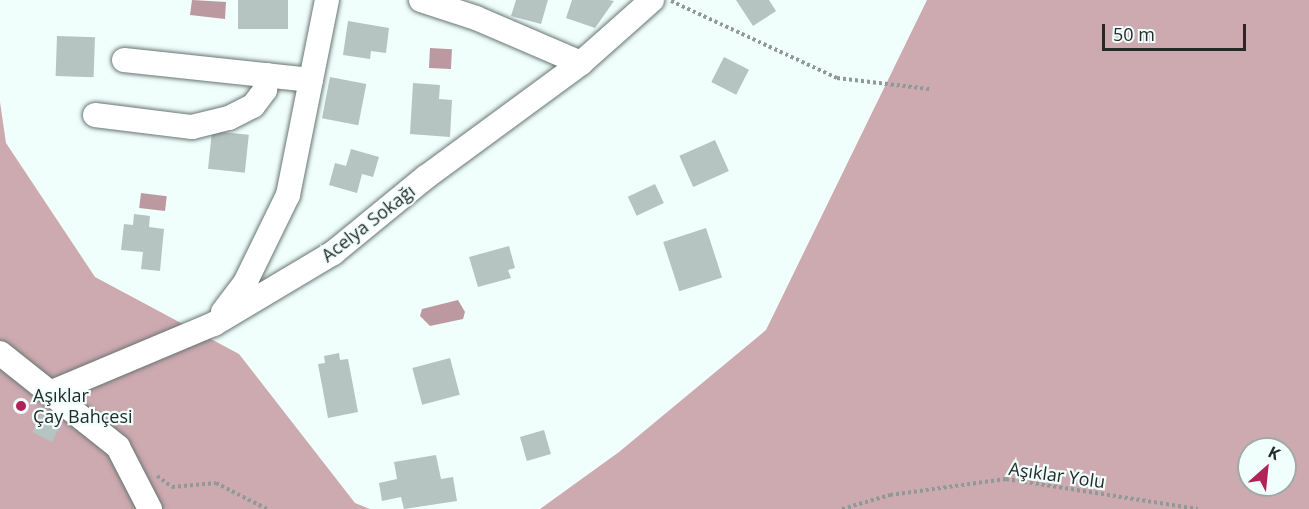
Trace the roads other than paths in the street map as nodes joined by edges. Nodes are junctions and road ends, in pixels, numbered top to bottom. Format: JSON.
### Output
{"nodes":[{"id":1,"x":327,"y":0,"type":"edge"},
{"id":2,"x":421,"y":0,"type":"edge"},
{"id":3,"x":652,"y":0,"type":"edge"},
{"id":4,"x":124,"y":60,"type":"dead end"},
{"id":5,"x":581,"y":63,"type":"junction"},
{"id":6,"x":267,"y":75,"type":"junction"},
{"id":7,"x":311,"y":80,"type":"junction"},
{"id":8,"x":95,"y":115,"type":"dead end"},
{"id":9,"x":214,"y":324,"type":"junction"},
{"id":10,"x":0,"y":353,"type":"edge"},
{"id":11,"x":52,"y":392,"type":"junction"},
{"id":12,"x":150,"y":509,"type":"edge"}],
"edges":[{"from":1,"to":7,"type":"street"},
{"from":2,"to":5,"type":"street"},
{"from":3,"to":5,"type":"street","name":"Acelya Sokağı"},
{"from":4,"to":6,"type":"street"},
{"from":5,"to":9,"type":"street","name":"Acelya Sokağı"},
{"from":6,"to":7,"type":"street"},
{"from":6,"to":8,"type":"street"},
{"from":7,"to":9,"type":"street"},
{"from":9,"to":11,"type":"street","name":"Acelya Sokağı"},
{"from":10,"to":11,"type":"street"},
{"from":11,"to":12,"type":"street"}]}
